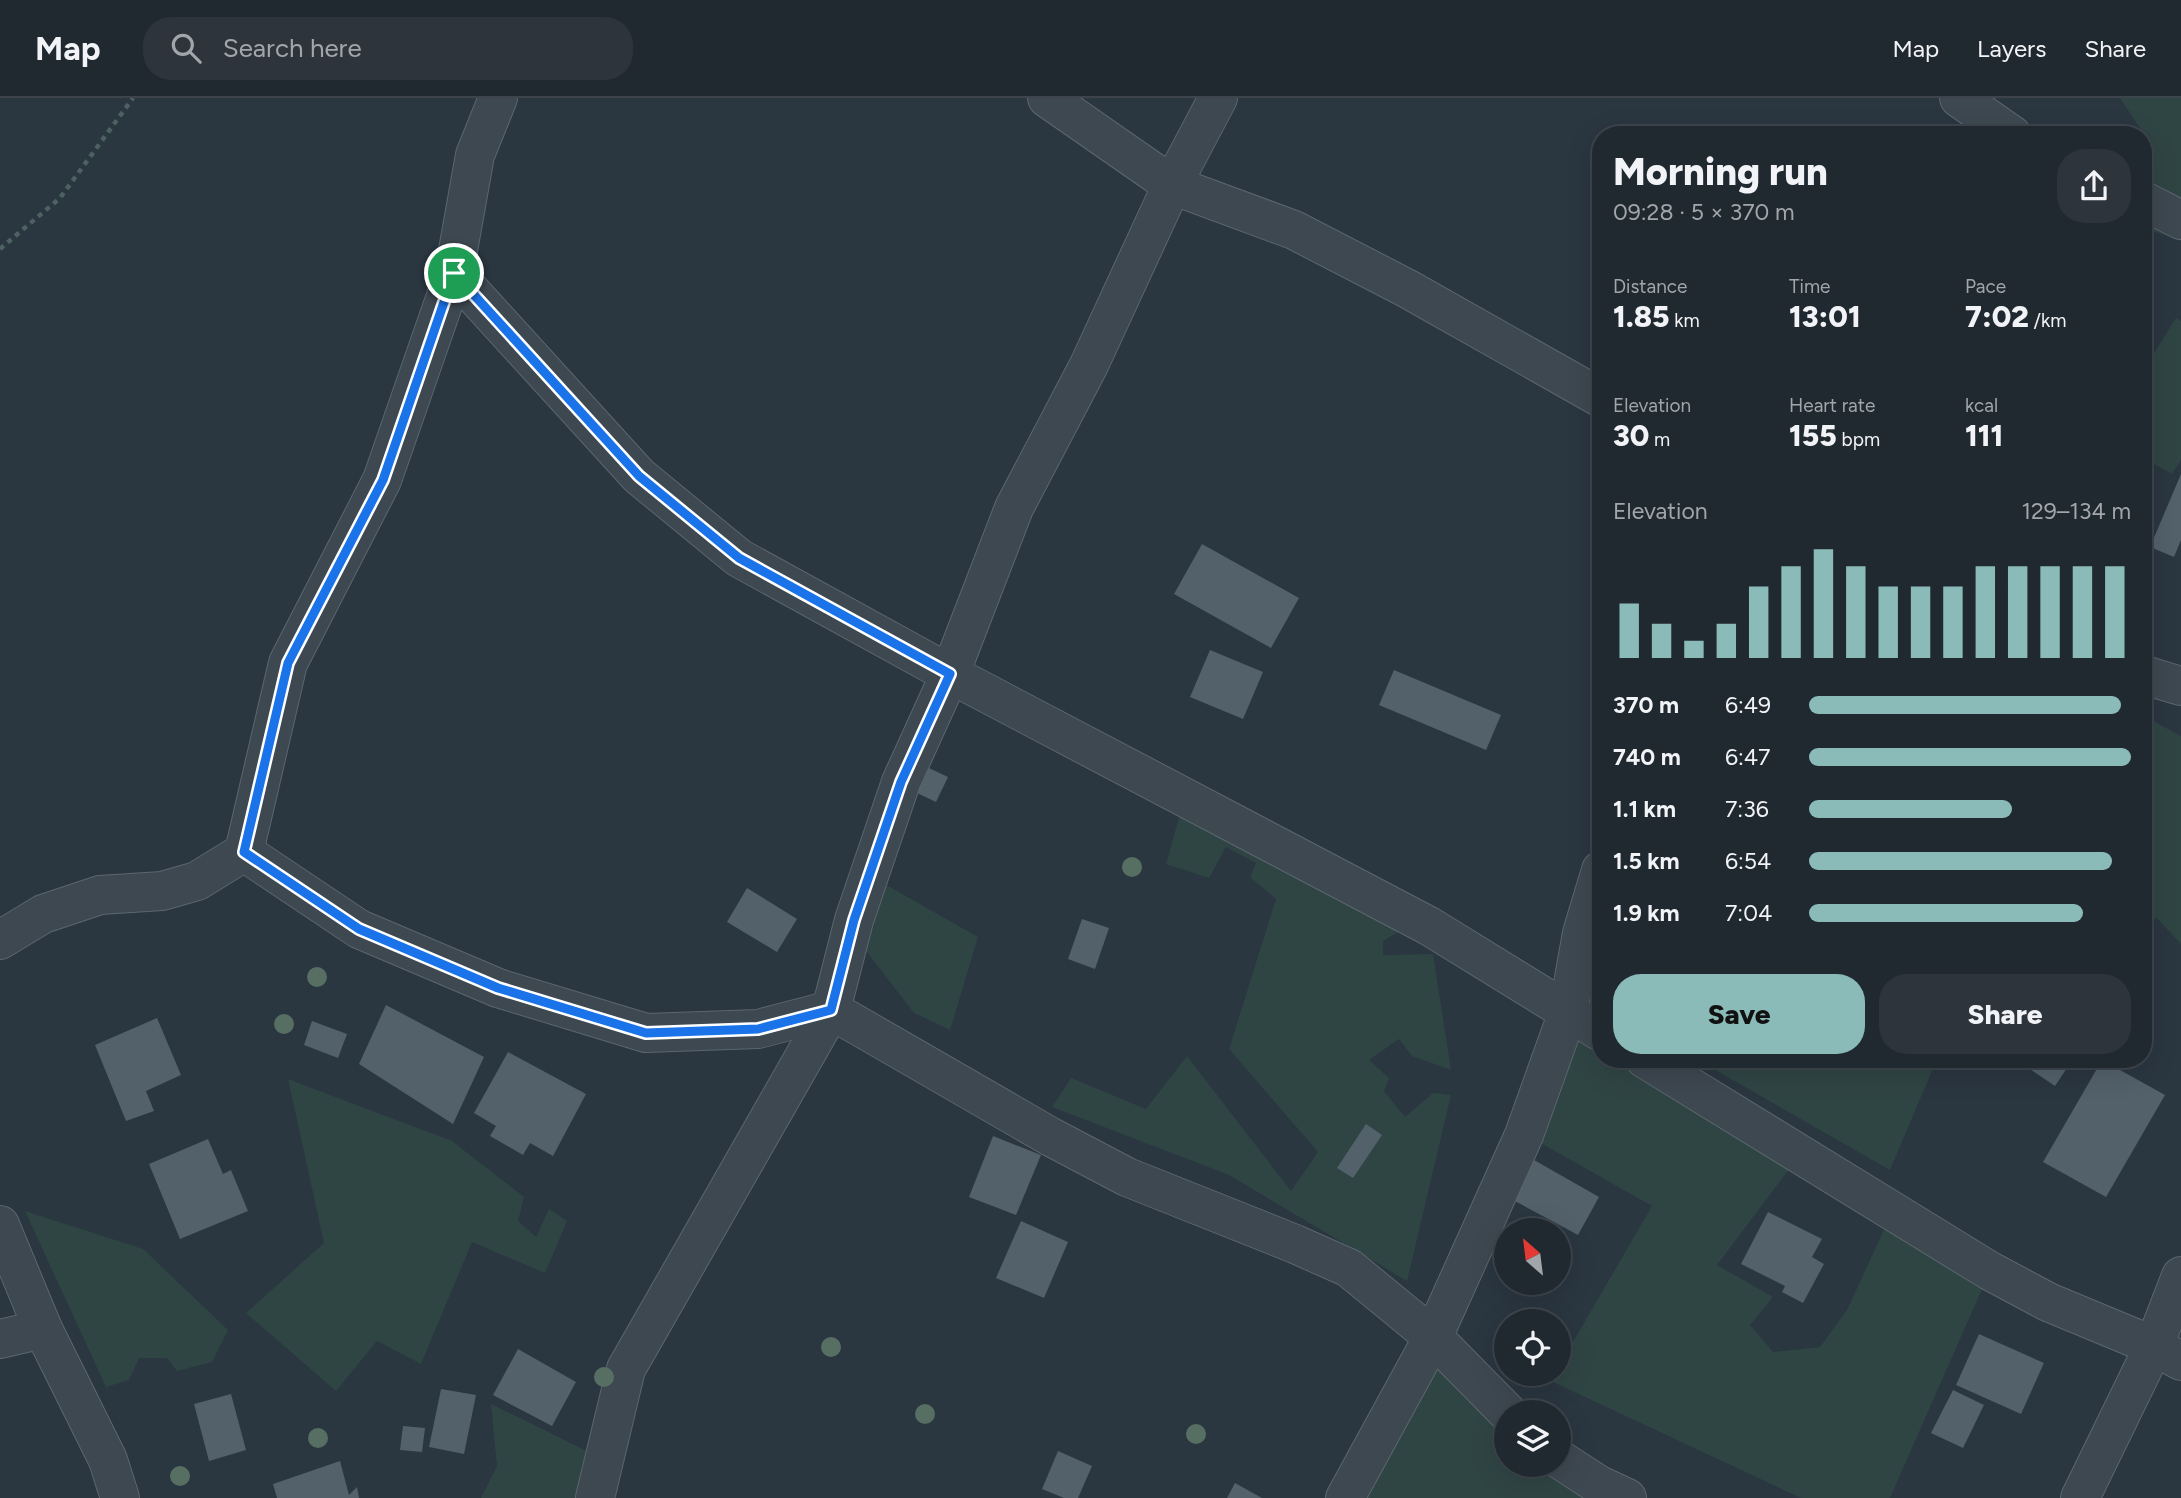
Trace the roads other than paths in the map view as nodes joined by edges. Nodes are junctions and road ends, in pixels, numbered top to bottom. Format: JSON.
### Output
{"nodes":[{"id":1,"x":498,"y":98,"type":"edge"},
{"id":2,"x":1047,"y":98,"type":"edge"},
{"id":3,"x":1218,"y":98,"type":"edge"},
{"id":4,"x":1959,"y":98,"type":"edge"},
{"id":5,"x":1999,"y":126,"type":"edge"},
{"id":6,"x":1172,"y":185,"type":"junction"},
{"id":7,"x":2152,"y":205,"type":"edge"},
{"id":8,"x":2181,"y":220,"type":"edge"},
{"id":9,"x":454,"y":273,"type":"junction"},
{"id":10,"x":1592,"y":393,"type":"edge"},
{"id":11,"x":950,"y":674,"type":"junction"},
{"id":12,"x":2152,"y":677,"type":"edge"},
{"id":13,"x":2181,"y":686,"type":"edge"},
{"id":14,"x":244,"y":852,"type":"junction"},
{"id":15,"x":1592,"y":900,"type":"edge"},
{"id":16,"x":0,"y":940,"type":"edge"},
{"id":17,"x":831,"y":1010,"type":"junction"},
{"id":18,"x":1568,"y":1012,"type":"junction"},
{"id":19,"x":1592,"y":1027,"type":"edge"},
{"id":20,"x":1660,"y":1068,"type":"edge"},
{"id":21,"x":0,"y":1225,"type":"edge"},
{"id":22,"x":2181,"y":1276,"type":"edge"},
{"id":23,"x":43,"y":1329,"type":"junction"},
{"id":24,"x":1433,"y":1337,"type":"junction"},
{"id":25,"x":0,"y":1339,"type":"edge"},
{"id":26,"x":2168,"y":1353,"type":"edge"},
{"id":27,"x":1495,"y":1400,"type":"edge"},
{"id":28,"x":1571,"y":1467,"type":"edge"},
{"id":29,"x":120,"y":1498,"type":"edge"},
{"id":30,"x":595,"y":1498,"type":"edge"},
{"id":31,"x":1345,"y":1498,"type":"edge"},
{"id":32,"x":1627,"y":1498,"type":"edge"},
{"id":33,"x":2080,"y":1498,"type":"edge"}],
"edges":[{"from":1,"to":9,"type":"street"},
{"from":2,"to":6,"type":"street"},
{"from":3,"to":6,"type":"street"},
{"from":4,"to":5,"type":"street"},
{"from":6,"to":10,"type":"street"},
{"from":6,"to":11,"type":"street"},
{"from":7,"to":8,"type":"street"},
{"from":9,"to":11,"type":"street"},
{"from":9,"to":14,"type":"street"},
{"from":11,"to":17,"type":"street"},
{"from":11,"to":18,"type":"street"},
{"from":12,"to":13,"type":"street"},
{"from":14,"to":16,"type":"street"},
{"from":14,"to":17,"type":"street"},
{"from":15,"to":18,"type":"street"},
{"from":17,"to":24,"type":"street"},
{"from":17,"to":30,"type":"street"},
{"from":18,"to":19,"type":"street"},
{"from":18,"to":24,"type":"street"},
{"from":20,"to":26,"type":"street"},
{"from":21,"to":23,"type":"street"},
{"from":22,"to":26,"type":"street"},
{"from":23,"to":25,"type":"street"},
{"from":23,"to":29,"type":"street"},
{"from":24,"to":27,"type":"street"},
{"from":24,"to":31,"type":"street"},
{"from":26,"to":33,"type":"street"},
{"from":28,"to":32,"type":"street"}]}
